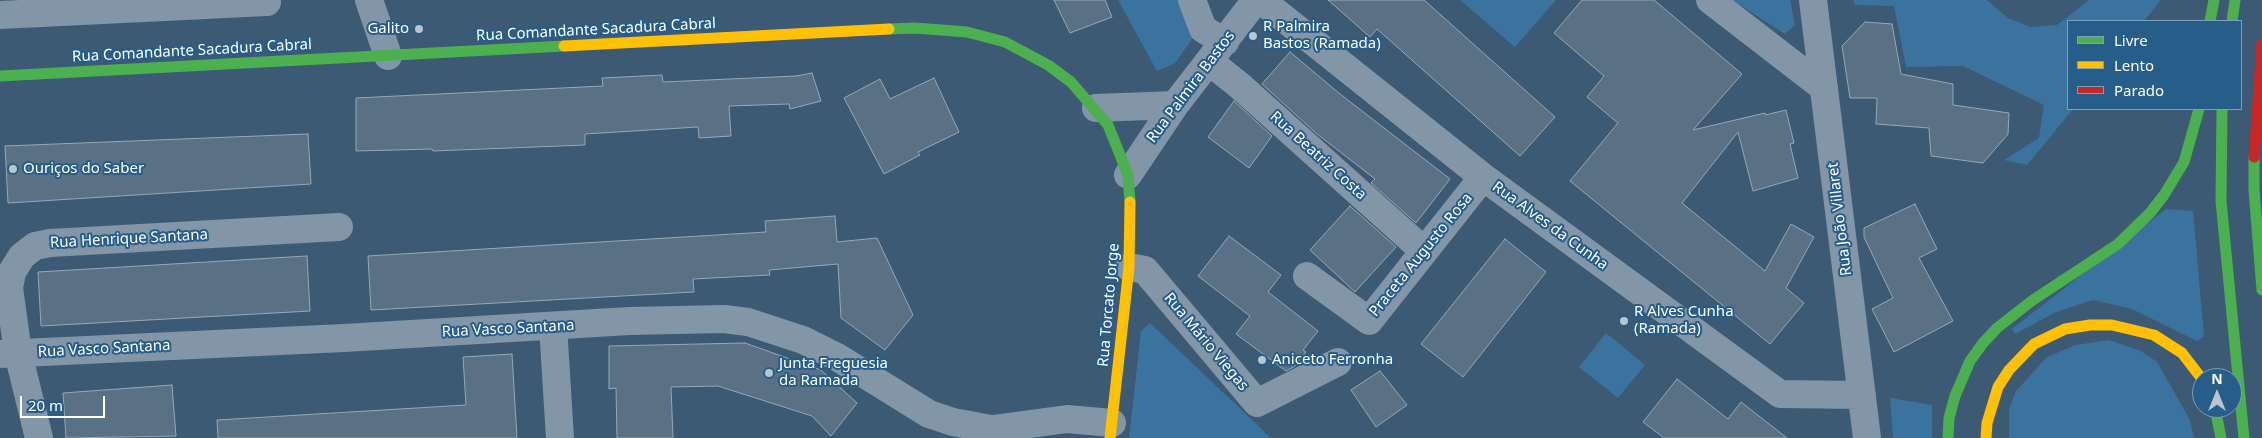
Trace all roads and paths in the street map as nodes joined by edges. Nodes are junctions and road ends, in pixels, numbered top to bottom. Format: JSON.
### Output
{"nodes":[{"id":1,"x":369,"y":0,"type":"edge"},
{"id":2,"x":1192,"y":0,"type":"edge"},
{"id":3,"x":1256,"y":0,"type":"edge"},
{"id":4,"x":1261,"y":0,"type":"edge"},
{"id":5,"x":1710,"y":0,"type":"edge"},
{"id":6,"x":1813,"y":0,"type":"edge"},
{"id":7,"x":2214,"y":0,"type":"edge"},
{"id":8,"x":2235,"y":0,"type":"edge"},
{"id":9,"x":267,"y":2,"type":"dead end"},
{"id":10,"x":0,"y":15,"type":"edge"},
{"id":11,"x":2210,"y":20,"type":"edge"},
{"id":12,"x":2232,"y":20,"type":"edge"},
{"id":13,"x":2262,"y":51,"type":"edge"},
{"id":14,"x":1218,"y":52,"type":"junction"},
{"id":15,"x":388,"y":56,"type":"junction"},
{"id":16,"x":0,"y":76,"type":"edge"},
{"id":17,"x":1824,"y":88,"type":"junction"},
{"id":18,"x":1175,"y":105,"type":"junction"},
{"id":19,"x":1096,"y":108,"type":"junction"},
{"id":20,"x":2199,"y":110,"type":"edge"},
{"id":21,"x":2222,"y":110,"type":"edge"},
{"id":22,"x":1128,"y":175,"type":"junction"},
{"id":23,"x":1483,"y":177,"type":"junction"},
{"id":24,"x":339,"y":227,"type":"dead end"},
{"id":25,"x":1424,"y":251,"type":"junction"},
{"id":26,"x":1129,"y":267,"type":"junction"},
{"id":27,"x":1307,"y":276,"type":"dead end"},
{"id":28,"x":2262,"y":290,"type":"edge"},
{"id":29,"x":553,"y":326,"type":"junction"},
{"id":30,"x":9,"y":353,"type":"edge"},
{"id":31,"x":1338,"y":362,"type":"dead end"},
{"id":32,"x":2194,"y":368,"type":"edge"},
{"id":33,"x":1862,"y":395,"type":"junction"},
{"id":34,"x":2217,"y":418,"type":"edge"},
{"id":35,"x":1111,"y":430,"type":"edge"},
{"id":36,"x":1003,"y":434,"type":"edge"},
{"id":37,"x":39,"y":438,"type":"edge"},
{"id":38,"x":560,"y":438,"type":"edge"},
{"id":39,"x":1868,"y":438,"type":"edge"},
{"id":40,"x":1948,"y":438,"type":"edge"},
{"id":41,"x":1986,"y":438,"type":"edge"},
{"id":42,"x":2221,"y":438,"type":"edge"},
{"id":43,"x":2244,"y":438,"type":"edge"}],
"edges":[{"from":1,"to":15,"type":"street"},
{"from":2,"to":14,"type":"street","name":"Rua Beatriz Costa"},
{"from":3,"to":14,"type":"street","name":"Rua Palmira Bastos"},
{"from":4,"to":23,"type":"street","name":"Rua Alves da Cunha"},
{"from":5,"to":17,"type":"street"},
{"from":6,"to":17,"type":"street","name":"Rua João Villaret"},
{"from":7,"to":11,"type":"main road"},
{"from":8,"to":12,"type":"main road"},
{"from":9,"to":10,"type":"street"},
{"from":13,"to":28,"type":"main road"},
{"from":14,"to":18,"type":"street","name":"Rua Palmira Bastos"},
{"from":14,"to":25,"type":"street","name":"Rua Beatriz Costa"},
{"from":15,"to":16,"type":"main road","name":"Rua Comandante Sacadura Cabral"},
{"from":15,"to":19,"type":"main road","name":"Rua Comandante Sacadura Cabral"},
{"from":17,"to":33,"type":"street","name":"Rua João Villaret"},
{"from":18,"to":19,"type":"street"},
{"from":18,"to":22,"type":"street","name":"Rua Palmira Bastos"},
{"from":19,"to":22,"type":"main road","name":"Rua Comandante Sacadura Cabral"},
{"from":20,"to":40,"type":"main road"},
{"from":21,"to":43,"type":"main road"},
{"from":22,"to":26,"type":"main road","name":"Rua Torcato Jorge"},
{"from":23,"to":25,"type":"street","name":"Praceta Augusto Rosa"},
{"from":23,"to":33,"type":"street","name":"Rua Alves da Cunha"},
{"from":24,"to":30,"type":"street","name":"Rua Henrique Santana"},
{"from":25,"to":27,"type":"street","name":"Praceta Augusto Rosa"},
{"from":26,"to":31,"type":"street","name":"Rua Mário Viegas"},
{"from":26,"to":35,"type":"main road","name":"Rua Torcato Jorge"},
{"from":29,"to":30,"type":"street","name":"Rua Vasco Santana"},
{"from":29,"to":36,"type":"street","name":"Rua Vasco Santana"},
{"from":29,"to":38,"type":"street"},
{"from":30,"to":37,"type":"street","name":"Rua Henrique Santana"},
{"from":32,"to":41,"type":"main road"},
{"from":33,"to":39,"type":"street","name":"Rua João Villaret"},
{"from":34,"to":42,"type":"main road"},
{"from":35,"to":36,"type":"street","name":"Rua Vasco Santana"}]}
